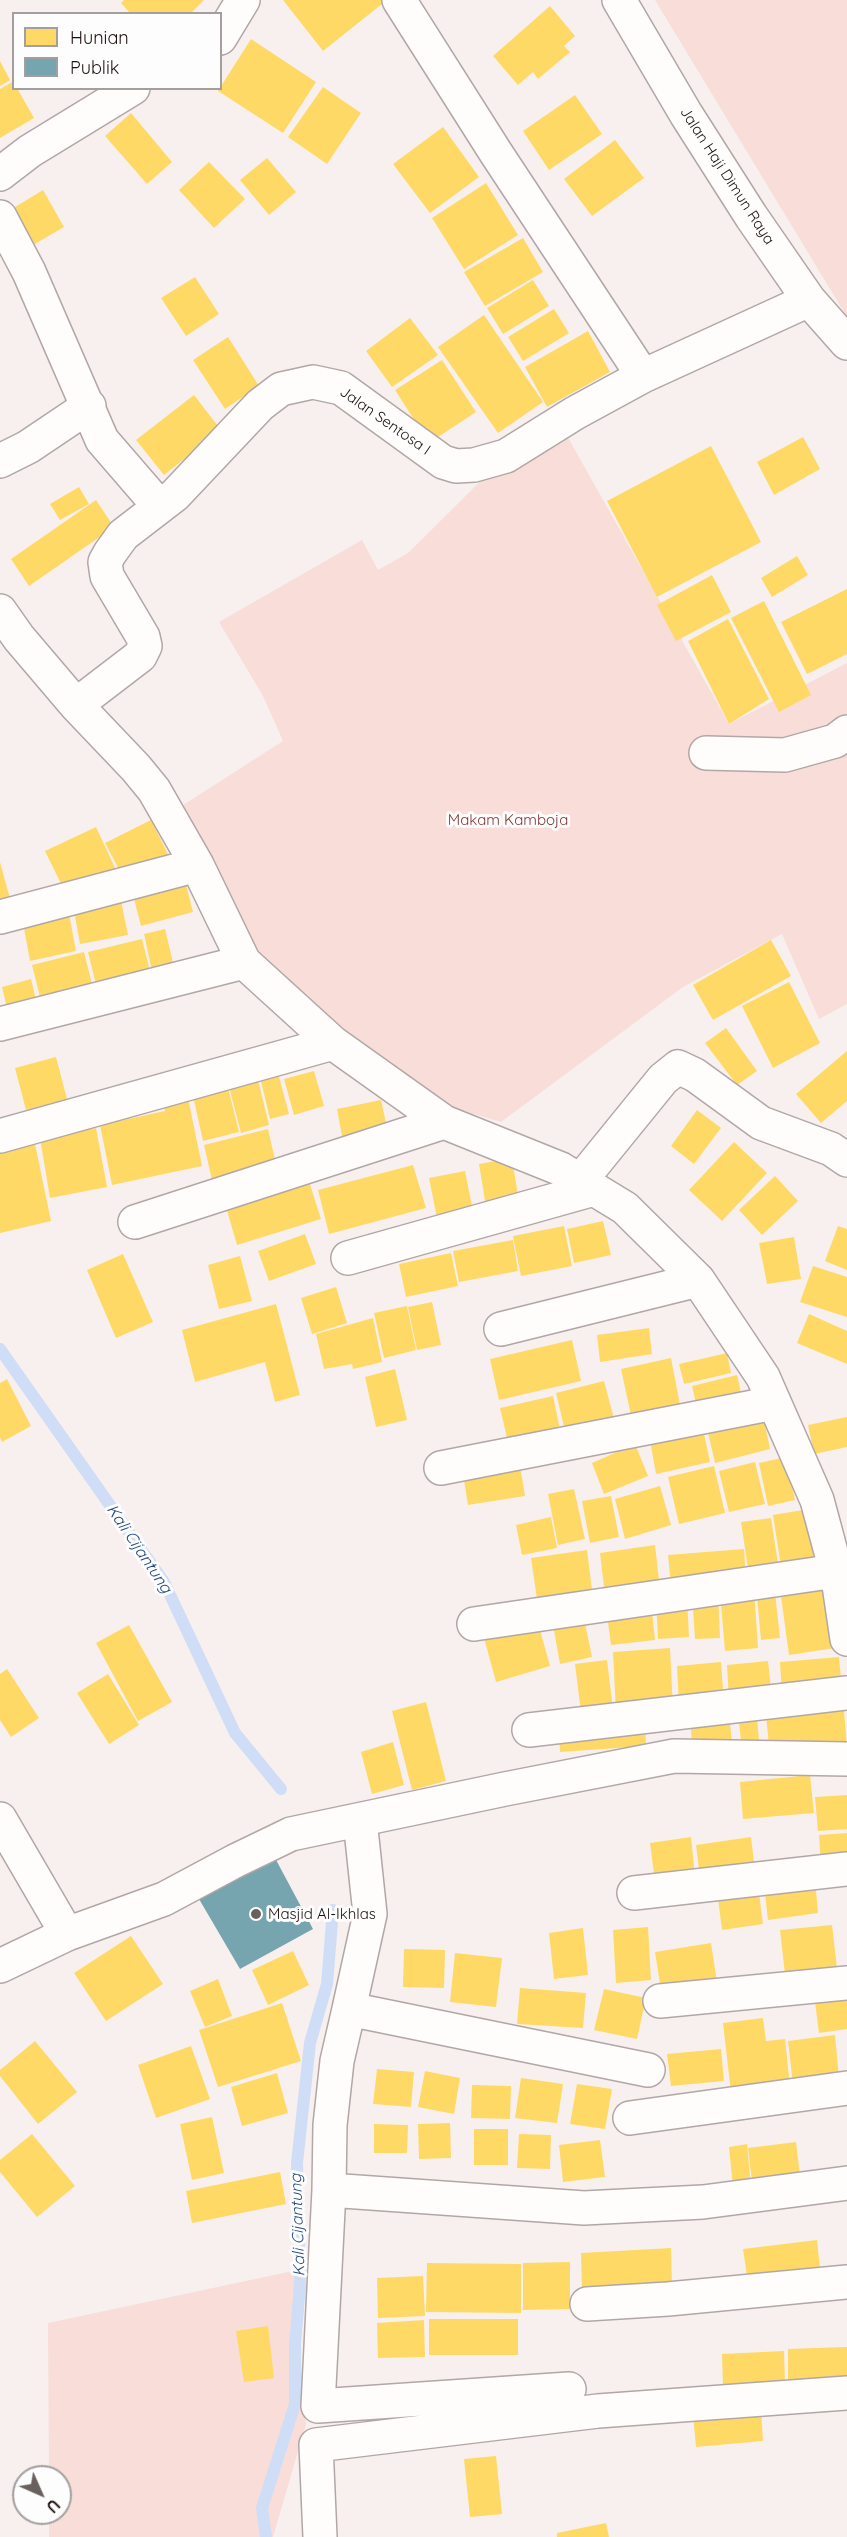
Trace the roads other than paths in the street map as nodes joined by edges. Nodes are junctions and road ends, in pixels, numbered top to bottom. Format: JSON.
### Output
{"nodes":[{"id":1,"x":243,"y":0,"type":"edge"},
{"id":2,"x":399,"y":0,"type":"edge"},
{"id":3,"x":619,"y":0,"type":"edge"},
{"id":4,"x":222,"y":35,"type":"edge"},
{"id":5,"x":130,"y":90,"type":"edge"},
{"id":6,"x":0,"y":174,"type":"edge"},
{"id":7,"x":0,"y":217,"type":"edge"},
{"id":8,"x":809,"y":300,"type":"junction"},
{"id":9,"x":847,"y":343,"type":"edge"},
{"id":10,"x":643,"y":376,"type":"junction"},
{"id":11,"x":89,"y":406,"type":"junction"},
{"id":12,"x":0,"y":461,"type":"edge"},
{"id":13,"x":159,"y":506,"type":"junction"},
{"id":14,"x":0,"y":610,"type":"edge"},
{"id":15,"x":10,"y":642,"type":"edge"},
{"id":16,"x":76,"y":705,"type":"junction"},
{"id":17,"x":847,"y":732,"type":"edge"},
{"id":18,"x":706,"y":753,"type":"dead end"},
{"id":19,"x":196,"y":865,"type":"junction"},
{"id":20,"x":0,"y":917,"type":"edge"},
{"id":21,"x":244,"y":962,"type":"junction"},
{"id":22,"x":0,"y":1024,"type":"edge"},
{"id":23,"x":333,"y":1042,"type":"junction"},
{"id":24,"x":444,"y":1122,"type":"junction"},
{"id":25,"x":0,"y":1136,"type":"edge"},
{"id":26,"x":847,"y":1160,"type":"edge"},
{"id":27,"x":587,"y":1184,"type":"junction"},
{"id":28,"x":135,"y":1222,"type":"dead end"},
{"id":29,"x":348,"y":1258,"type":"dead end"},
{"id":30,"x":698,"y":1280,"type":"junction"},
{"id":31,"x":501,"y":1329,"type":"dead end"},
{"id":32,"x":774,"y":1403,"type":"junction"},
{"id":33,"x":441,"y":1468,"type":"dead end"},
{"id":34,"x":836,"y":1571,"type":"junction"},
{"id":35,"x":474,"y":1624,"type":"dead end"},
{"id":36,"x":847,"y":1639,"type":"edge"},
{"id":37,"x":847,"y":1693,"type":"edge"},
{"id":38,"x":529,"y":1730,"type":"dead end"},
{"id":39,"x":847,"y":1759,"type":"edge"},
{"id":40,"x":0,"y":1820,"type":"edge"},
{"id":41,"x":351,"y":1822,"type":"junction"},
{"id":42,"x":847,"y":1869,"type":"edge"},
{"id":43,"x":634,"y":1893,"type":"dead end"},
{"id":44,"x":67,"y":1934,"type":"junction"},
{"id":45,"x":0,"y":1966,"type":"edge"},
{"id":46,"x":847,"y":1983,"type":"edge"},
{"id":47,"x":660,"y":2001,"type":"dead end"},
{"id":48,"x":349,"y":2009,"type":"junction"},
{"id":49,"x":648,"y":2070,"type":"dead end"},
{"id":50,"x":847,"y":2088,"type":"edge"},
{"id":51,"x":630,"y":2118,"type":"dead end"},
{"id":52,"x":847,"y":2183,"type":"edge"},
{"id":53,"x":329,"y":2190,"type":"junction"},
{"id":54,"x":847,"y":2282,"type":"edge"},
{"id":55,"x":587,"y":2304,"type":"dead end"},
{"id":56,"x":569,"y":2389,"type":"dead end"},
{"id":57,"x":847,"y":2393,"type":"edge"},
{"id":58,"x":320,"y":2537,"type":"edge"}],
"edges":[{"from":1,"to":4,"type":"street"},
{"from":2,"to":10,"type":"street"},
{"from":3,"to":8,"type":"street","name":"Jalan Haji Dimun Raya"},
{"from":5,"to":6,"type":"street"},
{"from":7,"to":11,"type":"street"},
{"from":8,"to":9,"type":"street","name":"Jalan Haji Dimun Raya"},
{"from":8,"to":10,"type":"street","name":"Jalan Sentosa I"},
{"from":10,"to":13,"type":"street","name":"Jalan Sentosa I"},
{"from":11,"to":12,"type":"street"},
{"from":11,"to":13,"type":"street"},
{"from":13,"to":16,"type":"street","name":"Jalan Sentosa I"},
{"from":14,"to":15,"type":"street"},
{"from":15,"to":16,"type":"street"},
{"from":16,"to":19,"type":"street"},
{"from":17,"to":18,"type":"street"},
{"from":19,"to":20,"type":"street"},
{"from":19,"to":21,"type":"street"},
{"from":21,"to":22,"type":"street"},
{"from":21,"to":23,"type":"street"},
{"from":23,"to":24,"type":"street"},
{"from":23,"to":25,"type":"street"},
{"from":24,"to":27,"type":"street"},
{"from":24,"to":28,"type":"street"},
{"from":26,"to":27,"type":"street"},
{"from":27,"to":29,"type":"street"},
{"from":27,"to":30,"type":"street"},
{"from":30,"to":31,"type":"street"},
{"from":30,"to":32,"type":"street"},
{"from":32,"to":33,"type":"street"},
{"from":32,"to":34,"type":"street"},
{"from":34,"to":35,"type":"street"},
{"from":34,"to":36,"type":"street"},
{"from":37,"to":38,"type":"street"},
{"from":39,"to":41,"type":"street"},
{"from":40,"to":44,"type":"street"},
{"from":41,"to":44,"type":"street"},
{"from":41,"to":48,"type":"street"},
{"from":42,"to":43,"type":"street"},
{"from":44,"to":45,"type":"street"},
{"from":46,"to":47,"type":"street"},
{"from":48,"to":49,"type":"street"},
{"from":48,"to":53,"type":"street"},
{"from":50,"to":51,"type":"street"},
{"from":52,"to":53,"type":"street"},
{"from":53,"to":56,"type":"street"},
{"from":54,"to":55,"type":"street"},
{"from":57,"to":58,"type":"street"}]}
